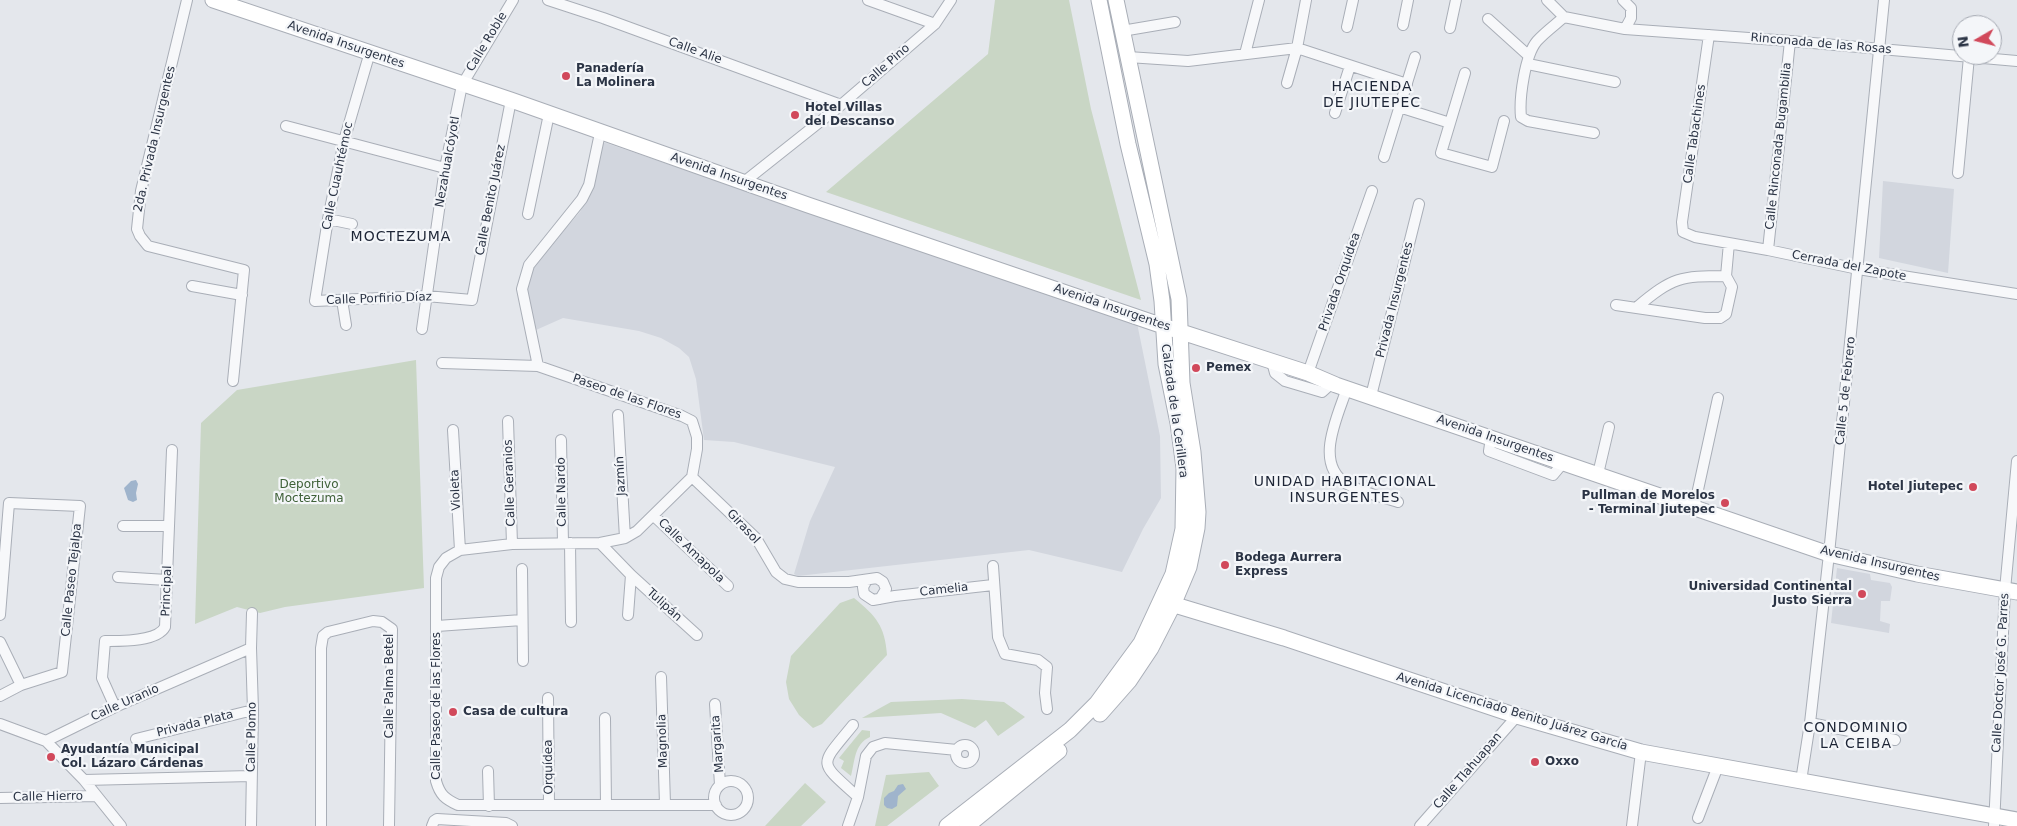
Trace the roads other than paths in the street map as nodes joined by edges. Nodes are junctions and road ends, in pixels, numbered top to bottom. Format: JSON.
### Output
{"nodes":[{"id":1,"x":188,"y":0,"type":"edge"},
{"id":2,"x":213,"y":0,"type":"edge"},
{"id":3,"x":513,"y":0,"type":"edge"},
{"id":4,"x":548,"y":0,"type":"edge"},
{"id":5,"x":868,"y":0,"type":"edge"},
{"id":6,"x":951,"y":0,"type":"edge"},
{"id":7,"x":1099,"y":0,"type":"edge"},
{"id":8,"x":1116,"y":0,"type":"edge"},
{"id":9,"x":1259,"y":0,"type":"edge"},
{"id":10,"x":1306,"y":0,"type":"edge"},
{"id":11,"x":1353,"y":0,"type":"edge"},
{"id":12,"x":1408,"y":0,"type":"edge"},
{"id":13,"x":1456,"y":0,"type":"edge"},
{"id":14,"x":1547,"y":0,"type":"edge"},
{"id":15,"x":1623,"y":0,"type":"edge"},
{"id":16,"x":1884,"y":0,"type":"edge"},
{"id":17,"x":1564,"y":17,"type":"junction"},
{"id":18,"x":1488,"y":19,"type":"dead end"},
{"id":19,"x":1175,"y":22,"type":"dead end"},
{"id":20,"x":935,"y":24,"type":"junction"},
{"id":21,"x":1403,"y":25,"type":"dead end"},
{"id":22,"x":1347,"y":27,"type":"dead end"},
{"id":23,"x":1450,"y":28,"type":"dead end"},
{"id":24,"x":1625,"y":29,"type":"junction"},
{"id":25,"x":1122,"y":31,"type":"junction"},
{"id":26,"x":1709,"y":35,"type":"junction"},
{"id":27,"x":1790,"y":41,"type":"junction"},
{"id":28,"x":1297,"y":48,"type":"junction"},
{"id":29,"x":1879,"y":49,"type":"junction"},
{"id":30,"x":370,"y":52,"type":"junction"},
{"id":31,"x":1245,"y":54,"type":"junction"},
{"id":32,"x":1952,"y":56,"type":"edge"},
{"id":33,"x":1128,"y":57,"type":"junction"},
{"id":34,"x":1415,"y":57,"type":"dead end"},
{"id":35,"x":1528,"y":60,"type":"junction"},
{"id":36,"x":2002,"y":60,"type":"edge"},
{"id":37,"x":2017,"y":61,"type":"edge"},
{"id":38,"x":1968,"y":65,"type":"edge"},
{"id":39,"x":1350,"y":66,"type":"junction"},
{"id":40,"x":1465,"y":73,"type":"dead end"},
{"id":41,"x":1615,"y":82,"type":"dead end"},
{"id":42,"x":1287,"y":83,"type":"dead end"},
{"id":43,"x":1407,"y":84,"type":"junction"},
{"id":44,"x":462,"y":85,"type":"junction"},
{"id":45,"x":511,"y":100,"type":"junction"},
{"id":46,"x":841,"y":105,"type":"junction"},
{"id":47,"x":1400,"y":107,"type":"junction"},
{"id":48,"x":1335,"y":113,"type":"dead end"},
{"id":49,"x":549,"y":114,"type":"junction"},
{"id":50,"x":1504,"y":121,"type":"dead end"},
{"id":51,"x":1450,"y":123,"type":"junction"},
{"id":52,"x":286,"y":126,"type":"dead end"},
{"id":53,"x":600,"y":133,"type":"junction"},
{"id":54,"x":1594,"y":133,"type":"dead end"},
{"id":55,"x":344,"y":141,"type":"junction"},
{"id":56,"x":1384,"y":158,"type":"dead end"},
{"id":57,"x":446,"y":168,"type":"junction"},
{"id":58,"x":1958,"y":173,"type":"dead end"},
{"id":59,"x":744,"y":182,"type":"junction"},
{"id":60,"x":1372,"y":191,"type":"dead end"},
{"id":61,"x":1419,"y":204,"type":"dead end"},
{"id":62,"x":528,"y":214,"type":"dead end"},
{"id":63,"x":328,"y":219,"type":"junction"},
{"id":64,"x":352,"y":224,"type":"dead end"},
{"id":65,"x":1683,"y":232,"type":"joint"},
{"id":66,"x":1729,"y":243,"type":"junction"},
{"id":67,"x":1768,"y":250,"type":"junction"},
{"id":68,"x":1858,"y":269,"type":"junction"},
{"id":69,"x":1726,"y":276,"type":"junction"},
{"id":70,"x":192,"y":286,"type":"dead end"},
{"id":71,"x":1653,"y":294,"type":"junction"},
{"id":72,"x":2017,"y":294,"type":"edge"},
{"id":73,"x":242,"y":295,"type":"junction"},
{"id":74,"x":426,"y":296,"type":"junction"},
{"id":75,"x":342,"y":300,"type":"junction"},
{"id":76,"x":472,"y":300,"type":"joint"},
{"id":77,"x":315,"y":301,"type":"joint"},
{"id":78,"x":1616,"y":305,"type":"dead end"},
{"id":79,"x":1637,"y":307,"type":"junction"},
{"id":80,"x":1660,"y":311,"type":"junction"},
{"id":81,"x":346,"y":325,"type":"dead end"},
{"id":82,"x":1164,"y":326,"type":"junction"},
{"id":83,"x":422,"y":329,"type":"dead end"},
{"id":84,"x":1181,"y":331,"type":"junction"},
{"id":85,"x":1272,"y":362,"type":"junction"},
{"id":86,"x":442,"y":363,"type":"dead end"},
{"id":87,"x":538,"y":366,"type":"junction"},
{"id":88,"x":1308,"y":373,"type":"junction"},
{"id":89,"x":233,"y":381,"type":"dead end"},
{"id":90,"x":1332,"y":383,"type":"junction"},
{"id":91,"x":1347,"y":388,"type":"junction"},
{"id":92,"x":1371,"y":396,"type":"junction"},
{"id":93,"x":1718,"y":398,"type":"dead end"},
{"id":94,"x":618,"y":415,"type":"dead end"},
{"id":95,"x":508,"y":421,"type":"dead end"},
{"id":96,"x":1608,"y":427,"type":"dead end"},
{"id":97,"x":453,"y":430,"type":"dead end"},
{"id":98,"x":561,"y":440,"type":"dead end"},
{"id":99,"x":172,"y":450,"type":"dead end"},
{"id":100,"x":2017,"y":461,"type":"edge"},
{"id":101,"x":1598,"y":474,"type":"junction"},
{"id":102,"x":692,"y":476,"type":"junction"},
{"id":103,"x":1398,"y":502,"type":"dead end"},
{"id":104,"x":1694,"y":508,"type":"junction"},
{"id":105,"x":654,"y":516,"type":"junction"},
{"id":106,"x":4,"y":523,"type":"edge"},
{"id":107,"x":123,"y":526,"type":"dead end"},
{"id":108,"x":168,"y":526,"type":"junction"},
{"id":109,"x":624,"y":538,"type":"junction"},
{"id":110,"x":566,"y":543,"type":"junction"},
{"id":111,"x":600,"y":543,"type":"junction"},
{"id":112,"x":512,"y":544,"type":"junction"},
{"id":113,"x":460,"y":550,"type":"junction"},
{"id":114,"x":1829,"y":554,"type":"junction"},
{"id":115,"x":993,"y":566,"type":"dead end"},
{"id":116,"x":522,"y":569,"type":"dead end"},
{"id":117,"x":631,"y":575,"type":"junction"},
{"id":118,"x":118,"y":577,"type":"dead end"},
{"id":119,"x":167,"y":580,"type":"junction"},
{"id":120,"x":865,"y":585,"type":"junction"},
{"id":121,"x":993,"y":585,"type":"junction"},
{"id":122,"x":728,"y":586,"type":"dead end"},
{"id":123,"x":886,"y":589,"type":"junction"},
{"id":124,"x":2011,"y":591,"type":"edge"},
{"id":125,"x":895,"y":596,"type":"junction"},
{"id":126,"x":880,"y":599,"type":"junction"},
{"id":127,"x":1167,"y":603,"type":"junction"},
{"id":128,"x":252,"y":613,"type":"dead end"},
{"id":129,"x":0,"y":615,"type":"edge"},
{"id":130,"x":628,"y":615,"type":"dead end"},
{"id":131,"x":522,"y":620,"type":"junction"},
{"id":132,"x":571,"y":622,"type":"dead end"},
{"id":133,"x":437,"y":626,"type":"junction"},
{"id":134,"x":697,"y":635,"type":"dead end"},
{"id":135,"x":0,"y":642,"type":"edge"},
{"id":136,"x":1146,"y":645,"type":"junction"},
{"id":137,"x":251,"y":648,"type":"junction"},
{"id":138,"x":523,"y":661,"type":"dead end"},
{"id":139,"x":661,"y":677,"type":"dead end"},
{"id":140,"x":21,"y":685,"type":"junction"},
{"id":141,"x":0,"y":696,"type":"edge"},
{"id":142,"x":548,"y":698,"type":"dead end"},
{"id":143,"x":715,"y":704,"type":"dead end"},
{"id":144,"x":115,"y":707,"type":"junction"},
{"id":145,"x":1047,"y":709,"type":"dead end"},
{"id":146,"x":253,"y":710,"type":"junction"},
{"id":147,"x":1517,"y":716,"type":"junction"},
{"id":148,"x":605,"y":718,"type":"dead end"},
{"id":149,"x":1810,"y":723,"type":"junction"},
{"id":150,"x":0,"y":724,"type":"edge"},
{"id":151,"x":853,"y":725,"type":"dead end"},
{"id":152,"x":136,"y":739,"type":"dead end"},
{"id":153,"x":1895,"y":740,"type":"dead end"},
{"id":154,"x":46,"y":741,"type":"junction"},
{"id":155,"x":957,"y":750,"type":"dead end"},
{"id":156,"x":1641,"y":752,"type":"junction"},
{"id":157,"x":1718,"y":766,"type":"junction"},
{"id":158,"x":488,"y":770,"type":"dead end"},
{"id":159,"x":251,"y":776,"type":"junction"},
{"id":160,"x":84,"y":780,"type":"junction"},
{"id":161,"x":1801,"y":781,"type":"junction"},
{"id":162,"x":720,"y":785,"type":"junction"},
{"id":163,"x":97,"y":796,"type":"junction"},
{"id":164,"x":858,"y":797,"type":"junction"},
{"id":165,"x":0,"y":798,"type":"edge"},
{"id":166,"x":665,"y":804,"type":"junction"},
{"id":167,"x":549,"y":805,"type":"junction"},
{"id":168,"x":606,"y":805,"type":"junction"},
{"id":169,"x":716,"y":805,"type":"junction"},
{"id":170,"x":488,"y":806,"type":"junction"},
{"id":171,"x":1698,"y":818,"type":"dead end"},
{"id":172,"x":2017,"y":820,"type":"edge"},
{"id":173,"x":1994,"y":821,"type":"edge"},
{"id":174,"x":121,"y":826,"type":"edge"},
{"id":175,"x":251,"y":826,"type":"edge"},
{"id":176,"x":321,"y":826,"type":"edge"},
{"id":177,"x":389,"y":826,"type":"edge"},
{"id":178,"x":432,"y":826,"type":"edge"},
{"id":179,"x":512,"y":826,"type":"edge"},
{"id":180,"x":848,"y":826,"type":"edge"},
{"id":181,"x":947,"y":826,"type":"edge"},
{"id":182,"x":967,"y":826,"type":"edge"},
{"id":183,"x":1420,"y":826,"type":"edge"},
{"id":184,"x":1632,"y":826,"type":"edge"}],
"edges":[{"from":1,"to":73,"type":"street","name":"2da. Privada Insurgentes"},
{"from":2,"to":30,"type":"main road","name":"Avenida Insurgentes"},
{"from":3,"to":44,"type":"street","name":"Calle Roble"},
{"from":4,"to":46,"type":"street","name":"Calle Alie"},
{"from":5,"to":20,"type":"street"},
{"from":6,"to":20,"type":"street","name":"Calle Pino"},
{"from":7,"to":82,"type":"main road","name":"Calzada de la Cerillera"},
{"from":8,"to":25,"type":"main road","name":"Calzada de la Cerillera"},
{"from":9,"to":31,"type":"street"},
{"from":10,"to":28,"type":"street"},
{"from":11,"to":22,"type":"street"},
{"from":12,"to":21,"type":"street"},
{"from":13,"to":23,"type":"street"},
{"from":14,"to":17,"type":"street"},
{"from":15,"to":24,"type":"street"},
{"from":16,"to":29,"type":"street","name":"Calle 5 de Febrero"},
{"from":17,"to":24,"type":"street","name":"Rinconada de las Rosas"},
{"from":17,"to":35,"type":"street"},
{"from":18,"to":35,"type":"street"},
{"from":19,"to":25,"type":"street"},
{"from":20,"to":46,"type":"street","name":"Calle Pino"},
{"from":24,"to":26,"type":"street","name":"Rinconada de las Rosas"},
{"from":25,"to":33,"type":"main road","name":"Calzada de la Cerillera"},
{"from":26,"to":27,"type":"street","name":"Rinconada de las Rosas"},
{"from":26,"to":65,"type":"street","name":"Calle Tabachines"},
{"from":27,"to":29,"type":"street","name":"Rinconada de las Rosas"},
{"from":27,"to":67,"type":"street","name":"Calle Rinconada Bugambilia"},
{"from":28,"to":31,"type":"street"},
{"from":28,"to":39,"type":"street"},
{"from":28,"to":42,"type":"street"},
{"from":29,"to":32,"type":"street","name":"Rinconada de las Rosas"},
{"from":29,"to":68,"type":"street","name":"Calle 5 de Febrero"},
{"from":30,"to":44,"type":"main road","name":"Avenida Insurgentes"},
{"from":30,"to":55,"type":"street","name":"Calle Cuauhtémoc"},
{"from":31,"to":33,"type":"street"},
{"from":33,"to":84,"type":"main road","name":"Calzada de la Cerillera"},
{"from":34,"to":43,"type":"street"},
{"from":35,"to":41,"type":"street"},
{"from":35,"to":54,"type":"street"},
{"from":36,"to":37,"type":"street","name":"Rinconada de las Rosas"},
{"from":38,"to":58,"type":"street"},
{"from":39,"to":43,"type":"street"},
{"from":39,"to":48,"type":"street"},
{"from":40,"to":51,"type":"street"},
{"from":43,"to":47,"type":"street"},
{"from":44,"to":45,"type":"main road","name":"Avenida Insurgentes"},
{"from":44,"to":57,"type":"street","name":"Nezahualcóyotl"},
{"from":45,"to":49,"type":"main road","name":"Avenida Insurgentes"},
{"from":45,"to":76,"type":"street","name":"Calle Benito Juárez"},
{"from":46,"to":59,"type":"street","name":"Calle Pino"},
{"from":47,"to":51,"type":"street"},
{"from":47,"to":56,"type":"street"},
{"from":49,"to":53,"type":"main road","name":"Avenida Insurgentes"},
{"from":49,"to":62,"type":"street"},
{"from":50,"to":51,"type":"street"},
{"from":52,"to":55,"type":"street"},
{"from":53,"to":59,"type":"main road","name":"Avenida Insurgentes"},
{"from":53,"to":87,"type":"street"},
{"from":55,"to":57,"type":"street"},
{"from":55,"to":63,"type":"street","name":"Calle Cuauhtémoc"},
{"from":57,"to":74,"type":"street","name":"Nezahualcóyotl"},
{"from":59,"to":82,"type":"main road","name":"Avenida Insurgentes"},
{"from":60,"to":88,"type":"street","name":"Privada Orquídea"},
{"from":61,"to":92,"type":"street","name":"Privada Insurgentes"},
{"from":63,"to":64,"type":"street"},
{"from":63,"to":77,"type":"street","name":"Calle Cuauhtémoc"},
{"from":65,"to":66,"type":"street","name":"Cerrada del Zapote"},
{"from":66,"to":67,"type":"street","name":"Cerrada del Zapote"},
{"from":66,"to":69,"type":"street"},
{"from":67,"to":68,"type":"street","name":"Cerrada del Zapote"},
{"from":68,"to":72,"type":"street","name":"Cerrada del Zapote"},
{"from":68,"to":114,"type":"street","name":"Calle 5 de Febrero"},
{"from":69,"to":71,"type":"street"},
{"from":69,"to":80,"type":"street"},
{"from":70,"to":73,"type":"street"},
{"from":71,"to":79,"type":"street"},
{"from":71,"to":80,"type":"street"},
{"from":73,"to":89,"type":"street","name":"2da. Privada Insurgentes"},
{"from":74,"to":75,"type":"street","name":"Calle Porfirio Díaz"},
{"from":74,"to":76,"type":"street","name":"Calle Porfirio Díaz"},
{"from":74,"to":83,"type":"street","name":"Nezahualcóyotl"},
{"from":75,"to":77,"type":"street","name":"Calle Porfirio Díaz"},
{"from":75,"to":81,"type":"street"},
{"from":78,"to":79,"type":"street"},
{"from":79,"to":80,"type":"street"},
{"from":82,"to":84,"type":"main road","name":"Avenida Insurgentes"},
{"from":82,"to":127,"type":"main road","name":"Calzada de la Cerillera"},
{"from":84,"to":85,"type":"main road","name":"Avenida Insurgentes"},
{"from":84,"to":127,"type":"main road","name":"Calzada de la Cerillera"},
{"from":85,"to":88,"type":"main road","name":"Avenida Insurgentes"},
{"from":85,"to":90,"type":"street"},
{"from":86,"to":87,"type":"street"},
{"from":87,"to":102,"type":"street","name":"Paseo de las Flores"},
{"from":88,"to":90,"type":"main road","name":"Avenida Insurgentes"},
{"from":90,"to":91,"type":"main road","name":"Avenida Insurgentes"},
{"from":91,"to":92,"type":"main road","name":"Avenida Insurgentes"},
{"from":91,"to":103,"type":"street"},
{"from":92,"to":101,"type":"main road","name":"Avenida Insurgentes"},
{"from":93,"to":104,"type":"street"},
{"from":94,"to":109,"type":"street","name":"Jazmín"},
{"from":95,"to":112,"type":"street","name":"Calle Geranios"},
{"from":96,"to":101,"type":"street"},
{"from":97,"to":113,"type":"street","name":"Violeta"},
{"from":98,"to":110,"type":"street","name":"Calle Nardo"},
{"from":99,"to":108,"type":"street","name":"Principal"},
{"from":100,"to":124,"type":"street","name":"Calle Doctor José G. Parres"},
{"from":101,"to":104,"type":"main road","name":"Avenida Insurgentes"},
{"from":102,"to":105,"type":"street"},
{"from":102,"to":120,"type":"street","name":"Girasol"},
{"from":104,"to":114,"type":"main road","name":"Avenida Insurgentes"},
{"from":105,"to":109,"type":"street"},
{"from":105,"to":122,"type":"street","name":"Calle Amapola"},
{"from":106,"to":129,"type":"street","name":"Calle Paseo Tejalpa"},
{"from":106,"to":140,"type":"street","name":"Calle Paseo Tejalpa"},
{"from":107,"to":108,"type":"street"},
{"from":108,"to":119,"type":"street","name":"Principal"},
{"from":109,"to":111,"type":"street"},
{"from":110,"to":111,"type":"street"},
{"from":110,"to":112,"type":"street"},
{"from":110,"to":132,"type":"street","name":"Calle Nardo"},
{"from":111,"to":117,"type":"street","name":"Tulipán"},
{"from":112,"to":113,"type":"street"},
{"from":113,"to":133,"type":"street","name":"Calle Paseo de las Flores"},
{"from":114,"to":124,"type":"main road","name":"Avenida Insurgentes"},
{"from":114,"to":149,"type":"street","name":"Calle 5 de Febrero"},
{"from":115,"to":121,"type":"street"},
{"from":116,"to":131,"type":"street"},
{"from":117,"to":130,"type":"street","name":"Tulipán"},
{"from":117,"to":134,"type":"street","name":"Tulipán"},
{"from":118,"to":119,"type":"street"},
{"from":119,"to":144,"type":"street","name":"Principal"},
{"from":120,"to":123,"type":"street"},
{"from":120,"to":126,"type":"street"},
{"from":121,"to":125,"type":"street","name":"Camelia"},
{"from":121,"to":145,"type":"street"},
{"from":123,"to":125,"type":"street"},
{"from":123,"to":126,"type":"street"},
{"from":124,"to":173,"type":"street","name":"Calle Doctor José G. Parres"},
{"from":125,"to":126,"type":"street","name":"Camelia"},
{"from":127,"to":136,"type":"main road","name":"Calzada de la Cerillera"},
{"from":127,"to":147,"type":"main road","name":"Avenida Licenciado Benito Juárez García"},
{"from":128,"to":137,"type":"street","name":"Calle Plomo"},
{"from":131,"to":133,"type":"street"},
{"from":131,"to":138,"type":"street"},
{"from":133,"to":170,"type":"street","name":"Calle Paseo de las Flores"},
{"from":135,"to":140,"type":"street"},
{"from":136,"to":181,"type":"main road","name":"Calzada de la Cerillera"},
{"from":136,"to":182,"type":"main road","name":"Calzada de la Cerillera"},
{"from":137,"to":144,"type":"street","name":"Calle Uranio"},
{"from":137,"to":146,"type":"street","name":"Calle Plomo"},
{"from":139,"to":166,"type":"street","name":"Magnolia"},
{"from":140,"to":141,"type":"street","name":"Calle Paseo Tejalpa"},
{"from":142,"to":167,"type":"street","name":"Orquídea"},
{"from":143,"to":162,"type":"street","name":"Margarita"},
{"from":144,"to":154,"type":"street","name":"Calle Uranio"},
{"from":146,"to":152,"type":"street","name":"Privada Plata"},
{"from":146,"to":159,"type":"street","name":"Calle Plomo"},
{"from":147,"to":156,"type":"main road","name":"Avenida Licenciado Benito Juárez García"},
{"from":147,"to":183,"type":"street","name":"Calle Tlahuapan"},
{"from":148,"to":168,"type":"street"},
{"from":149,"to":153,"type":"street"},
{"from":149,"to":161,"type":"street","name":"Calle 5 de Febrero"},
{"from":150,"to":154,"type":"street"},
{"from":151,"to":164,"type":"street"},
{"from":154,"to":160,"type":"street"},
{"from":155,"to":164,"type":"street"},
{"from":156,"to":157,"type":"main road","name":"Avenida Licenciado Benito Juárez García"},
{"from":156,"to":184,"type":"street"},
{"from":157,"to":161,"type":"main road","name":"Avenida Licenciado Benito Juárez García"},
{"from":157,"to":171,"type":"street"},
{"from":158,"to":170,"type":"street"},
{"from":159,"to":160,"type":"street"},
{"from":159,"to":175,"type":"street","name":"Calle Plomo"},
{"from":160,"to":163,"type":"street"},
{"from":161,"to":173,"type":"main road","name":"Avenida Licenciado Benito Juárez García"},
{"from":162,"to":169,"type":"street","name":"Margarita"},
{"from":162,"to":169,"type":"street","name":"Margarita"},
{"from":163,"to":165,"type":"street","name":"Calle Hierro"},
{"from":163,"to":174,"type":"street"},
{"from":164,"to":180,"type":"street"},
{"from":166,"to":168,"type":"street","name":"Calle Paseo de las Flores"},
{"from":166,"to":169,"type":"street","name":"Calle Paseo de las Flores"},
{"from":167,"to":168,"type":"street","name":"Calle Paseo de las Flores"},
{"from":167,"to":170,"type":"street","name":"Calle Paseo de las Flores"},
{"from":172,"to":173,"type":"main road","name":"Avenida Licenciado Benito Juárez García"},
{"from":176,"to":177,"type":"street","name":"Calle Palma Betel"},
{"from":178,"to":179,"type":"street"}]}
